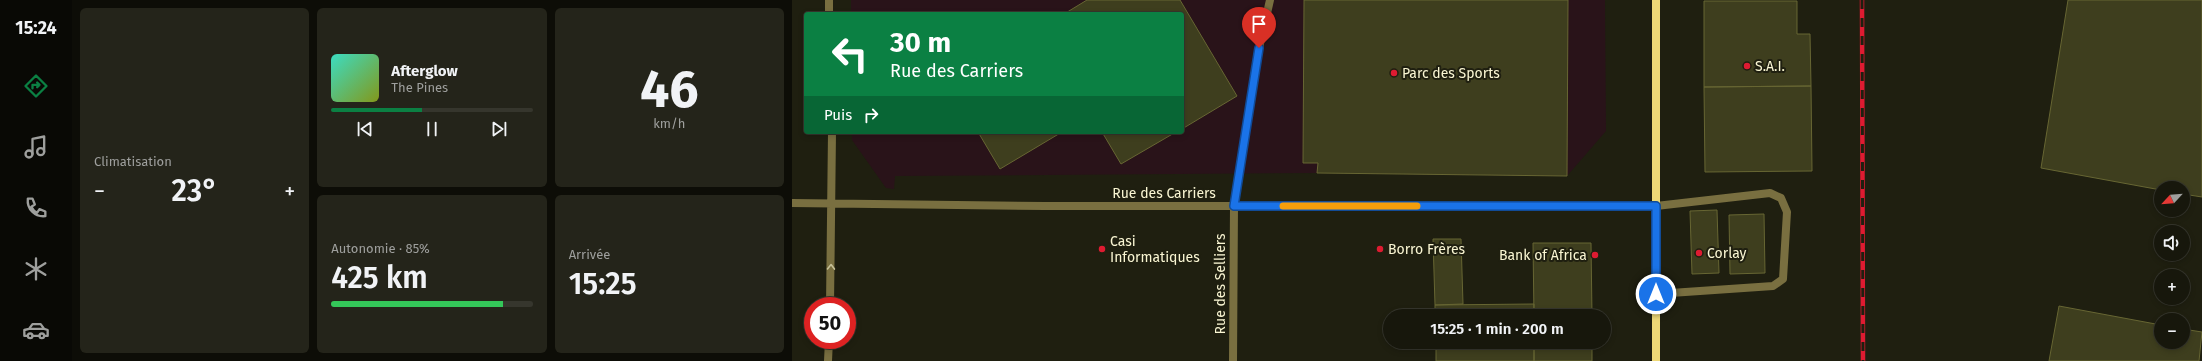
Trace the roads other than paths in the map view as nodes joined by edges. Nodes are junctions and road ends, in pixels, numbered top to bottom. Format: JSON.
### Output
{"nodes":[{"id":1,"x":829,"y":0,"type":"edge"},
{"id":2,"x":1270,"y":0,"type":"edge"},
{"id":3,"x":1656,"y":0,"type":"edge"},
{"id":4,"x":830,"y":12,"type":"edge"},
{"id":5,"x":832,"y":134,"type":"edge"},
{"id":6,"x":792,"y":202,"type":"edge"},
{"id":7,"x":832,"y":202,"type":"junction"},
{"id":8,"x":1234,"y":206,"type":"junction"},
{"id":9,"x":1656,"y":206,"type":"junction"},
{"id":10,"x":1656,"y":294,"type":"junction"},
{"id":11,"x":830,"y":297,"type":"edge"},
{"id":12,"x":829,"y":349,"type":"edge"},
{"id":13,"x":828,"y":361,"type":"edge"},
{"id":14,"x":1233,"y":361,"type":"edge"},
{"id":15,"x":1656,"y":361,"type":"edge"}],
"edges":[{"from":1,"to":4,"type":"street"},
{"from":2,"to":8,"type":"street","name":"Rue des Selliers"},
{"from":3,"to":9,"type":"main road"},
{"from":5,"to":7,"type":"street"},
{"from":6,"to":7,"type":"street","name":"Rue des Carriers"},
{"from":7,"to":8,"type":"street","name":"Rue des Carriers"},
{"from":11,"to":7,"type":"street","one_way":true},
{"from":8,"to":9,"type":"street","name":"Rue des Carriers"},
{"from":8,"to":14,"type":"street","name":"Rue des Selliers"},
{"from":9,"to":10,"type":"main road"},
{"from":9,"to":10,"type":"street","name":"Rue des Carriers"},
{"from":10,"to":15,"type":"main road"},
{"from":12,"to":13,"type":"street"}]}
